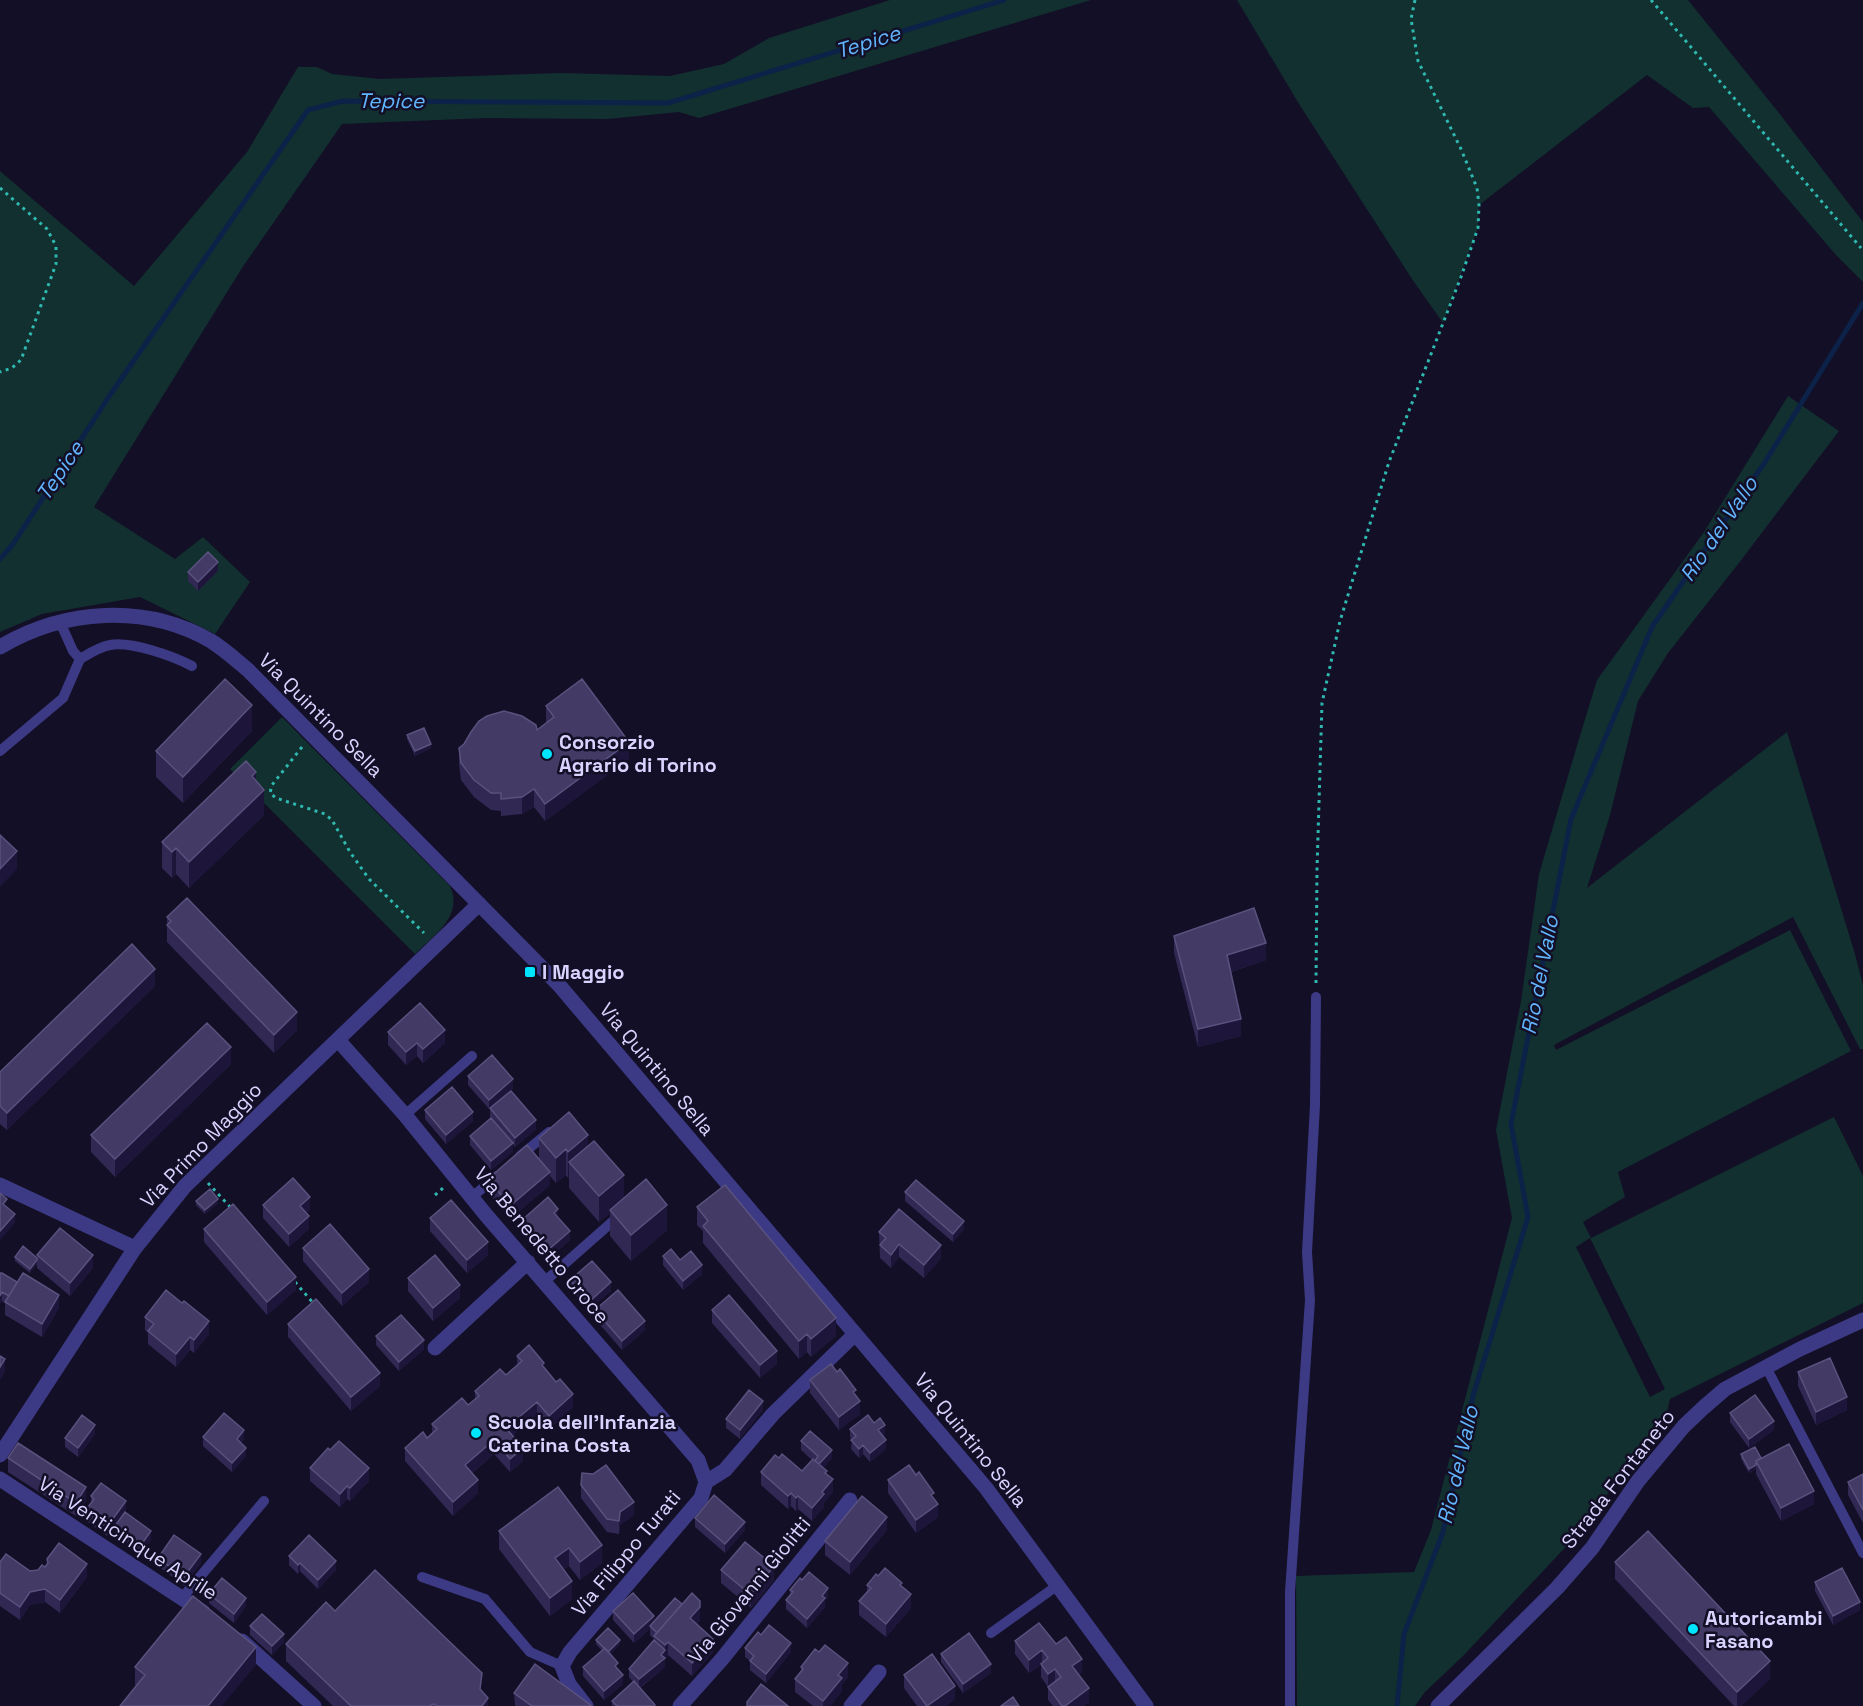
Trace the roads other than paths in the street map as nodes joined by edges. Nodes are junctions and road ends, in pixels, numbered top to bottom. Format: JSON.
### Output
{"nodes":[{"id":1,"x":60,"y":622,"type":"junction"},
{"id":2,"x":0,"y":647,"type":"edge"},
{"id":3,"x":81,"y":659,"type":"junction"},
{"id":4,"x":192,"y":666,"type":"dead end"},
{"id":5,"x":0,"y":751,"type":"edge"},
{"id":6,"x":479,"y":904,"type":"junction"},
{"id":7,"x":1316,"y":997,"type":"road end"},
{"id":8,"x":338,"y":1040,"type":"junction"},
{"id":9,"x":472,"y":1056,"type":"dead end"},
{"id":10,"x":405,"y":1115,"type":"junction"},
{"id":11,"x":556,"y":1125,"type":"edge"},
{"id":12,"x":0,"y":1185,"type":"edge"},
{"id":13,"x":472,"y":1197,"type":"junction"},
{"id":14,"x":629,"y":1208,"type":"edge"},
{"id":15,"x":135,"y":1248,"type":"junction"},
{"id":16,"x":528,"y":1262,"type":"junction"},
{"id":17,"x":544,"y":1282,"type":"junction"},
{"id":18,"x":1863,"y":1320,"type":"edge"},
{"id":19,"x":855,"y":1334,"type":"junction"},
{"id":20,"x":435,"y":1348,"type":"dead end"},
{"id":21,"x":1766,"y":1367,"type":"junction"},
{"id":22,"x":0,"y":1455,"type":"edge"},
{"id":23,"x":0,"y":1479,"type":"edge"},
{"id":24,"x":705,"y":1482,"type":"junction"},
{"id":25,"x":850,"y":1500,"type":"dead end"},
{"id":26,"x":264,"y":1501,"type":"dead end"},
{"id":27,"x":1863,"y":1553,"type":"edge"},
{"id":28,"x":422,"y":1577,"type":"dead end"},
{"id":29,"x":1058,"y":1586,"type":"junction"},
{"id":30,"x":182,"y":1598,"type":"junction"},
{"id":31,"x":213,"y":1619,"type":"edge"},
{"id":32,"x":229,"y":1631,"type":"edge"},
{"id":33,"x":991,"y":1633,"type":"dead end"},
{"id":34,"x":562,"y":1666,"type":"junction"},
{"id":35,"x":879,"y":1672,"type":"dead end"},
{"id":36,"x":1140,"y":1704,"type":"edge"},
{"id":37,"x":314,"y":1706,"type":"edge"},
{"id":38,"x":586,"y":1706,"type":"edge"},
{"id":39,"x":680,"y":1706,"type":"edge"},
{"id":40,"x":851,"y":1706,"type":"edge"},
{"id":41,"x":1290,"y":1706,"type":"edge"},
{"id":42,"x":1438,"y":1706,"type":"edge"}],
"edges":[{"from":1,"to":2,"type":"street","name":"Via Quintino Sella"},
{"from":1,"to":3,"type":"lane"},
{"from":1,"to":6,"type":"street","name":"Via Quintino Sella"},
{"from":3,"to":4,"type":"lane"},
{"from":3,"to":5,"type":"lane"},
{"from":6,"to":8,"type":"street","name":"Via Primo Maggio"},
{"from":6,"to":19,"type":"street","name":"Via Quintino Sella"},
{"from":7,"to":41,"type":"lane"},
{"from":8,"to":10,"type":"street","name":"Via Benedetto Croce"},
{"from":8,"to":15,"type":"street","name":"Via Primo Maggio"},
{"from":9,"to":10,"type":"lane"},
{"from":10,"to":13,"type":"street","name":"Via Benedetto Croce"},
{"from":11,"to":13,"type":"lane"},
{"from":12,"to":15,"type":"street"},
{"from":13,"to":16,"type":"street","name":"Via Benedetto Croce"},
{"from":14,"to":17,"type":"lane"},
{"from":15,"to":22,"type":"street","name":"Via Primo Maggio"},
{"from":16,"to":17,"type":"street","name":"Via Benedetto Croce"},
{"from":16,"to":20,"type":"street"},
{"from":17,"to":24,"type":"street","name":"Via Benedetto Croce"},
{"from":18,"to":21,"type":"street","name":"Strada Fontaneto"},
{"from":19,"to":24,"type":"street","name":"Via Filippo Turati"},
{"from":19,"to":29,"type":"street","name":"Via Quintino Sella"},
{"from":21,"to":27,"type":"lane"},
{"from":21,"to":42,"type":"street","name":"Strada Fontaneto"},
{"from":23,"to":30,"type":"street","name":"Via Venticinque Aprile"},
{"from":24,"to":34,"type":"street","name":"Via Filippo Turati"},
{"from":25,"to":39,"type":"street","name":"Via Giovanni Giolitti"},
{"from":26,"to":30,"type":"lane"},
{"from":28,"to":34,"type":"lane"},
{"from":29,"to":33,"type":"lane"},
{"from":29,"to":36,"type":"street","name":"Via Quintino Sella"},
{"from":30,"to":31,"type":"street","name":"Via Venticinque Aprile"},
{"from":32,"to":37,"type":"street"},
{"from":34,"to":38,"type":"street"},
{"from":35,"to":40,"type":"street"}]}
